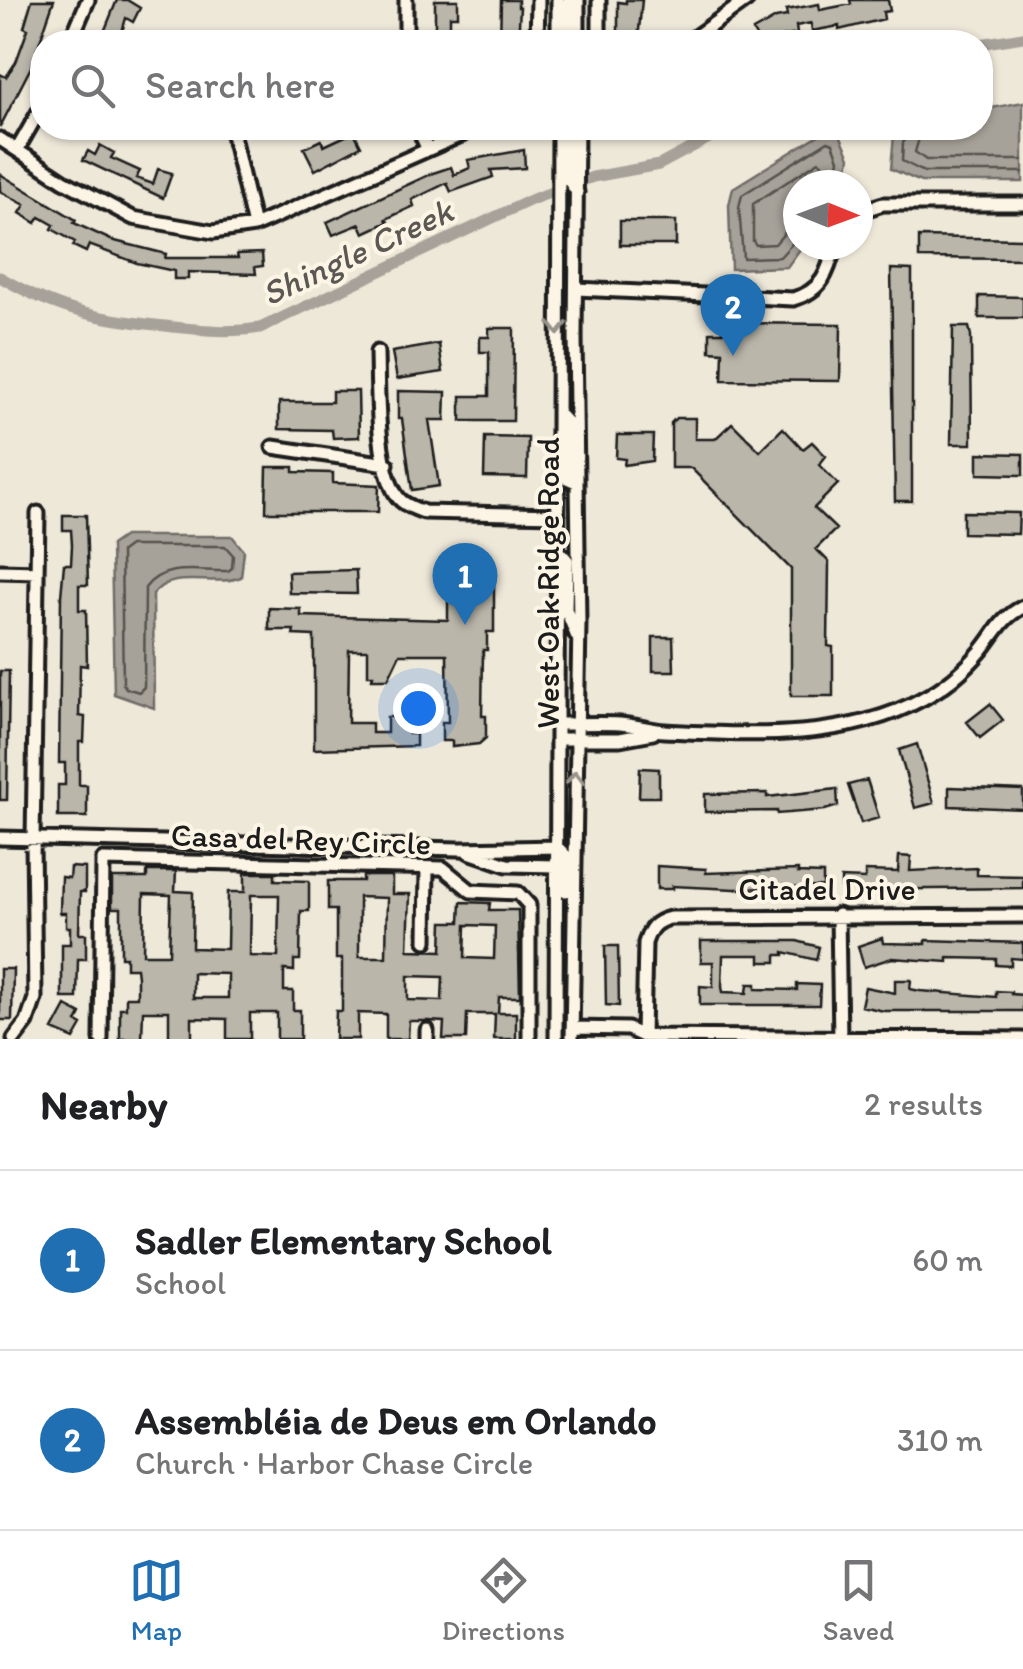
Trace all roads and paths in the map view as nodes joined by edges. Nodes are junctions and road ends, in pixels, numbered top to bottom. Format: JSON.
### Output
{"nodes":[{"id":1,"x":88,"y":0,"type":"edge"},
{"id":2,"x":406,"y":0,"type":"edge"},
{"id":3,"x":538,"y":0,"type":"edge"},
{"id":4,"x":558,"y":0,"type":"edge"},
{"id":5,"x":569,"y":0,"type":"edge"},
{"id":6,"x":578,"y":0,"type":"edge"},
{"id":7,"x":599,"y":0,"type":"edge"},
{"id":8,"x":726,"y":0,"type":"edge"},
{"id":9,"x":746,"y":0,"type":"edge"},
{"id":10,"x":726,"y":14,"type":"junction"},
{"id":11,"x":75,"y":30,"type":"edge"},
{"id":12,"x":406,"y":30,"type":"edge"},
{"id":13,"x":538,"y":30,"type":"edge"},
{"id":14,"x":558,"y":30,"type":"edge"},
{"id":15,"x":568,"y":30,"type":"edge"},
{"id":16,"x":578,"y":30,"type":"edge"},
{"id":17,"x":599,"y":30,"type":"edge"},
{"id":18,"x":704,"y":30,"type":"edge"},
{"id":19,"x":30,"y":127,"type":"edge"},
{"id":20,"x":0,"y":140,"type":"edge"},
{"id":21,"x":234,"y":140,"type":"edge"},
{"id":22,"x":423,"y":140,"type":"edge"},
{"id":23,"x":447,"y":140,"type":"edge"},
{"id":24,"x":559,"y":140,"type":"edge"},
{"id":25,"x":568,"y":140,"type":"edge"},
{"id":26,"x":577,"y":140,"type":"edge"},
{"id":27,"x":427,"y":148,"type":"junction"},
{"id":28,"x":17,"y":150,"type":"junction"},
{"id":29,"x":577,"y":192,"type":"junction"},
{"id":30,"x":1023,"y":204,"type":"edge"},
{"id":31,"x":873,"y":207,"type":"edge"},
{"id":32,"x":254,"y":226,"type":"junction"},
{"id":33,"x":830,"y":260,"type":"edge"},
{"id":34,"x":576,"y":290,"type":"junction"},
{"id":35,"x":377,"y":352,"type":"dead end"},
{"id":36,"x":558,"y":414,"type":"junction"},
{"id":37,"x":273,"y":447,"type":"dead end"},
{"id":38,"x":387,"y":464,"type":"junction"},
{"id":39,"x":576,"y":482,"type":"junction"},
{"id":40,"x":38,"y":513,"type":"dead end"},
{"id":41,"x":558,"y":514,"type":"junction"},
{"id":42,"x":558,"y":550,"type":"junction"},
{"id":43,"x":0,"y":571,"type":"edge"},
{"id":44,"x":37,"y":572,"type":"junction"},
{"id":45,"x":1023,"y":607,"type":"edge"},
{"id":46,"x":579,"y":641,"type":"junction"},
{"id":47,"x":558,"y":724,"type":"junction"},
{"id":48,"x":578,"y":724,"type":"junction"},
{"id":49,"x":662,"y":731,"type":"junction"},
{"id":50,"x":558,"y":738,"type":"junction"},
{"id":51,"x":576,"y":739,"type":"junction"},
{"id":52,"x":0,"y":838,"type":"edge"},
{"id":53,"x":33,"y":841,"type":"junction"},
{"id":54,"x":557,"y":847,"type":"junction"},
{"id":55,"x":460,"y":849,"type":"junction"},
{"id":56,"x":556,"y":866,"type":"junction"},
{"id":57,"x":427,"y":868,"type":"junction"},
{"id":58,"x":838,"y":915,"type":"junction"},
{"id":59,"x":1023,"y":916,"type":"edge"},
{"id":60,"x":556,"y":941,"type":"junction"},
{"id":61,"x":426,"y":942,"type":"dead end"},
{"id":62,"x":573,"y":943,"type":"junction"},
{"id":63,"x":570,"y":1035,"type":"edge"},
{"id":64,"x":640,"y":1038,"type":"edge"},
{"id":65,"x":840,"y":1038,"type":"edge"},
{"id":66,"x":14,"y":1039,"type":"edge"},
{"id":67,"x":101,"y":1039,"type":"edge"},
{"id":68,"x":529,"y":1039,"type":"edge"},
{"id":69,"x":556,"y":1039,"type":"edge"},
{"id":70,"x":1023,"y":1039,"type":"edge"}],
"edges":[{"from":1,"to":11,"type":"street"},
{"from":2,"to":12,"type":"street"},
{"from":3,"to":13,"type":"street"},
{"from":4,"to":14,"type":"street"},
{"from":5,"to":15,"type":"street"},
{"from":6,"to":16,"type":"street"},
{"from":7,"to":17,"type":"street"},
{"from":8,"to":10,"type":"street"},
{"from":9,"to":10,"type":"street"},
{"from":10,"to":18,"type":"street"},
{"from":19,"to":28,"type":"street"},
{"from":20,"to":28,"type":"street"},
{"from":21,"to":32,"type":"street"},
{"from":22,"to":27,"type":"street"},
{"from":23,"to":27,"type":"street"},
{"from":24,"to":36,"type":"street","name":"West Oak Ridge Road","one_way":true},
{"from":25,"to":29,"type":"street"},
{"from":26,"to":29,"type":"street","name":"West Oak Ridge Road"},
{"from":27,"to":32,"type":"street"},
{"from":28,"to":32,"type":"street"},
{"from":29,"to":34,"type":"street","name":"West Oak Ridge Road"},
{"from":30,"to":31,"type":"street"},
{"from":33,"to":34,"type":"street"},
{"from":34,"to":39,"type":"street","name":"West Oak Ridge Road"},
{"from":35,"to":38,"type":"street"},
{"from":36,"to":39,"type":"street"},
{"from":36,"to":41,"type":"street","name":"West Oak Ridge Road"},
{"from":37,"to":38,"type":"street"},
{"from":38,"to":41,"type":"street"},
{"from":39,"to":46,"type":"street","name":"West Oak Ridge Road"},
{"from":40,"to":44,"type":"street"},
{"from":41,"to":42,"type":"street","name":"West Oak Ridge Road"},
{"from":42,"to":46,"type":"street"},
{"from":42,"to":47,"type":"street","name":"West Oak Ridge Road"},
{"from":43,"to":44,"type":"street"},
{"from":44,"to":53,"type":"street"},
{"from":45,"to":49,"type":"street"},
{"from":46,"to":48,"type":"street","name":"West Oak Ridge Road"},
{"from":47,"to":48,"type":"street"},
{"from":47,"to":50,"type":"street","name":"West Oak Ridge Road"},
{"from":48,"to":49,"type":"street"},
{"from":48,"to":51,"type":"street","name":"West Oak Ridge Road"},
{"from":49,"to":51,"type":"street"},
{"from":50,"to":51,"type":"street"},
{"from":50,"to":54,"type":"street","name":"West Oak Ridge Road"},
{"from":62,"to":51,"type":"street","name":"West Oak Ridge Road","one_way":true},
{"from":52,"to":53,"type":"street"},
{"from":53,"to":55,"type":"street"},
{"from":53,"to":66,"type":"street"},
{"from":54,"to":55,"type":"street"},
{"from":54,"to":56,"type":"street","name":"West Oak Ridge Road"},
{"from":54,"to":62,"type":"street"},
{"from":55,"to":56,"type":"street"},
{"from":56,"to":60,"type":"street","name":"West Oak Ridge Road"},
{"from":57,"to":61,"type":"street"},
{"from":57,"to":67,"type":"street","name":"Casa del Rey Circle"},
{"from":57,"to":68,"type":"street","name":"Casa del Rey Circle"},
{"from":58,"to":59,"type":"street","name":"Citadel Drive"},
{"from":58,"to":64,"type":"street","name":"Citadel Drive"},
{"from":58,"to":65,"type":"street"},
{"from":60,"to":63,"type":"street"},
{"from":60,"to":69,"type":"street","name":"West Oak Ridge Road"},
{"from":62,"to":63,"type":"street","name":"West Oak Ridge Road"},
{"from":63,"to":64,"type":"street"},
{"from":64,"to":65,"type":"street"},
{"from":65,"to":70,"type":"street"}]}
